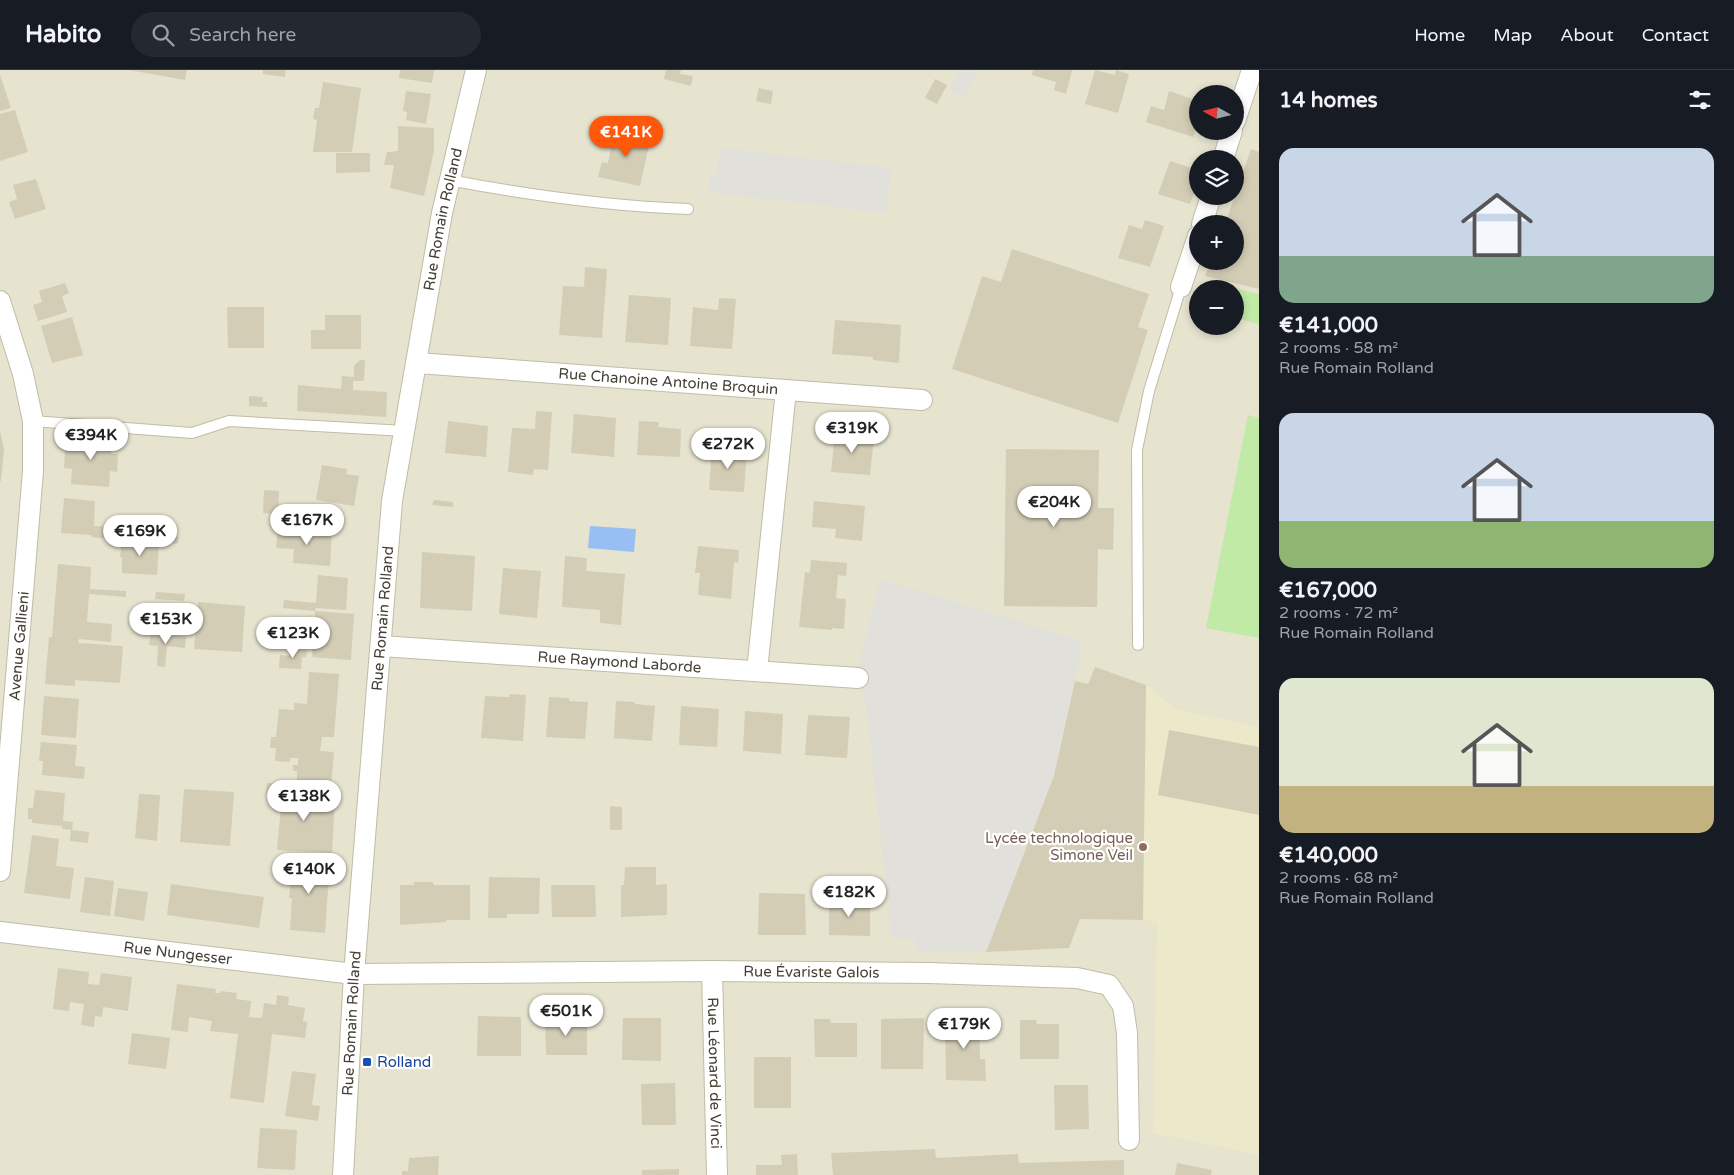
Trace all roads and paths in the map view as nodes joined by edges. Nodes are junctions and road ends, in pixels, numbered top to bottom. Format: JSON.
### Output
{"nodes":[{"id":1,"x":476,"y":70,"type":"edge"},
{"id":2,"x":1251,"y":70,"type":"edge"},
{"id":3,"x":1244,"y":92,"type":"edge"},
{"id":4,"x":449,"y":180,"type":"junction"},
{"id":5,"x":688,"y":208,"type":"dead end"},
{"id":6,"x":1189,"y":263,"type":"edge"},
{"id":7,"x":1181,"y":287,"type":"joint"},
{"id":8,"x":0,"y":301,"type":"edge"},
{"id":9,"x":417,"y":363,"type":"junction"},
{"id":10,"x":786,"y":390,"type":"junction"},
{"id":11,"x":922,"y":400,"type":"dead end"},
{"id":12,"x":33,"y":421,"type":"junction"},
{"id":13,"x":405,"y":431,"type":"junction"},
{"id":14,"x":1138,"y":645,"type":"dead end"},
{"id":15,"x":382,"y":646,"type":"junction"},
{"id":16,"x":757,"y":671,"type":"junction"},
{"id":17,"x":858,"y":678,"type":"dead end"},
{"id":18,"x":0,"y":871,"type":"edge"},
{"id":19,"x":0,"y":932,"type":"edge"},
{"id":20,"x":712,"y":971,"type":"junction"},
{"id":21,"x":354,"y":974,"type":"junction"},
{"id":22,"x":1129,"y":1140,"type":"dead end"},
{"id":23,"x":344,"y":1175,"type":"edge"},
{"id":24,"x":716,"y":1175,"type":"edge"}],
"edges":[{"from":1,"to":4,"type":"street","name":"Rue Romain Rolland"},
{"from":2,"to":3,"type":"street"},
{"from":4,"to":5,"type":"lane"},
{"from":4,"to":9,"type":"street","name":"Rue Romain Rolland"},
{"from":6,"to":7,"type":"street"},
{"from":7,"to":14,"type":"lane"},
{"from":8,"to":12,"type":"street","name":"Avenue Gallieni"},
{"from":9,"to":10,"type":"street","name":"Rue Chanoine Antoine Broquin"},
{"from":9,"to":13,"type":"street","name":"Rue Romain Rolland"},
{"from":10,"to":11,"type":"street","name":"Rue Chanoine Antoine Broquin"},
{"from":10,"to":16,"type":"street"},
{"from":12,"to":13,"type":"lane"},
{"from":12,"to":18,"type":"street","name":"Avenue Gallieni"},
{"from":13,"to":15,"type":"street","name":"Rue Romain Rolland"},
{"from":15,"to":16,"type":"street","name":"Rue Raymond Laborde"},
{"from":15,"to":21,"type":"street","name":"Rue Romain Rolland"},
{"from":16,"to":17,"type":"street","name":"Rue Raymond Laborde"},
{"from":19,"to":21,"type":"street","name":"Rue Nungesser"},
{"from":20,"to":21,"type":"street","name":"Rue Évariste Galois"},
{"from":20,"to":22,"type":"street","name":"Rue Évariste Galois"},
{"from":20,"to":24,"type":"street","name":"Rue Léonard de Vinci"},
{"from":21,"to":23,"type":"street","name":"Rue Romain Rolland"}]}
